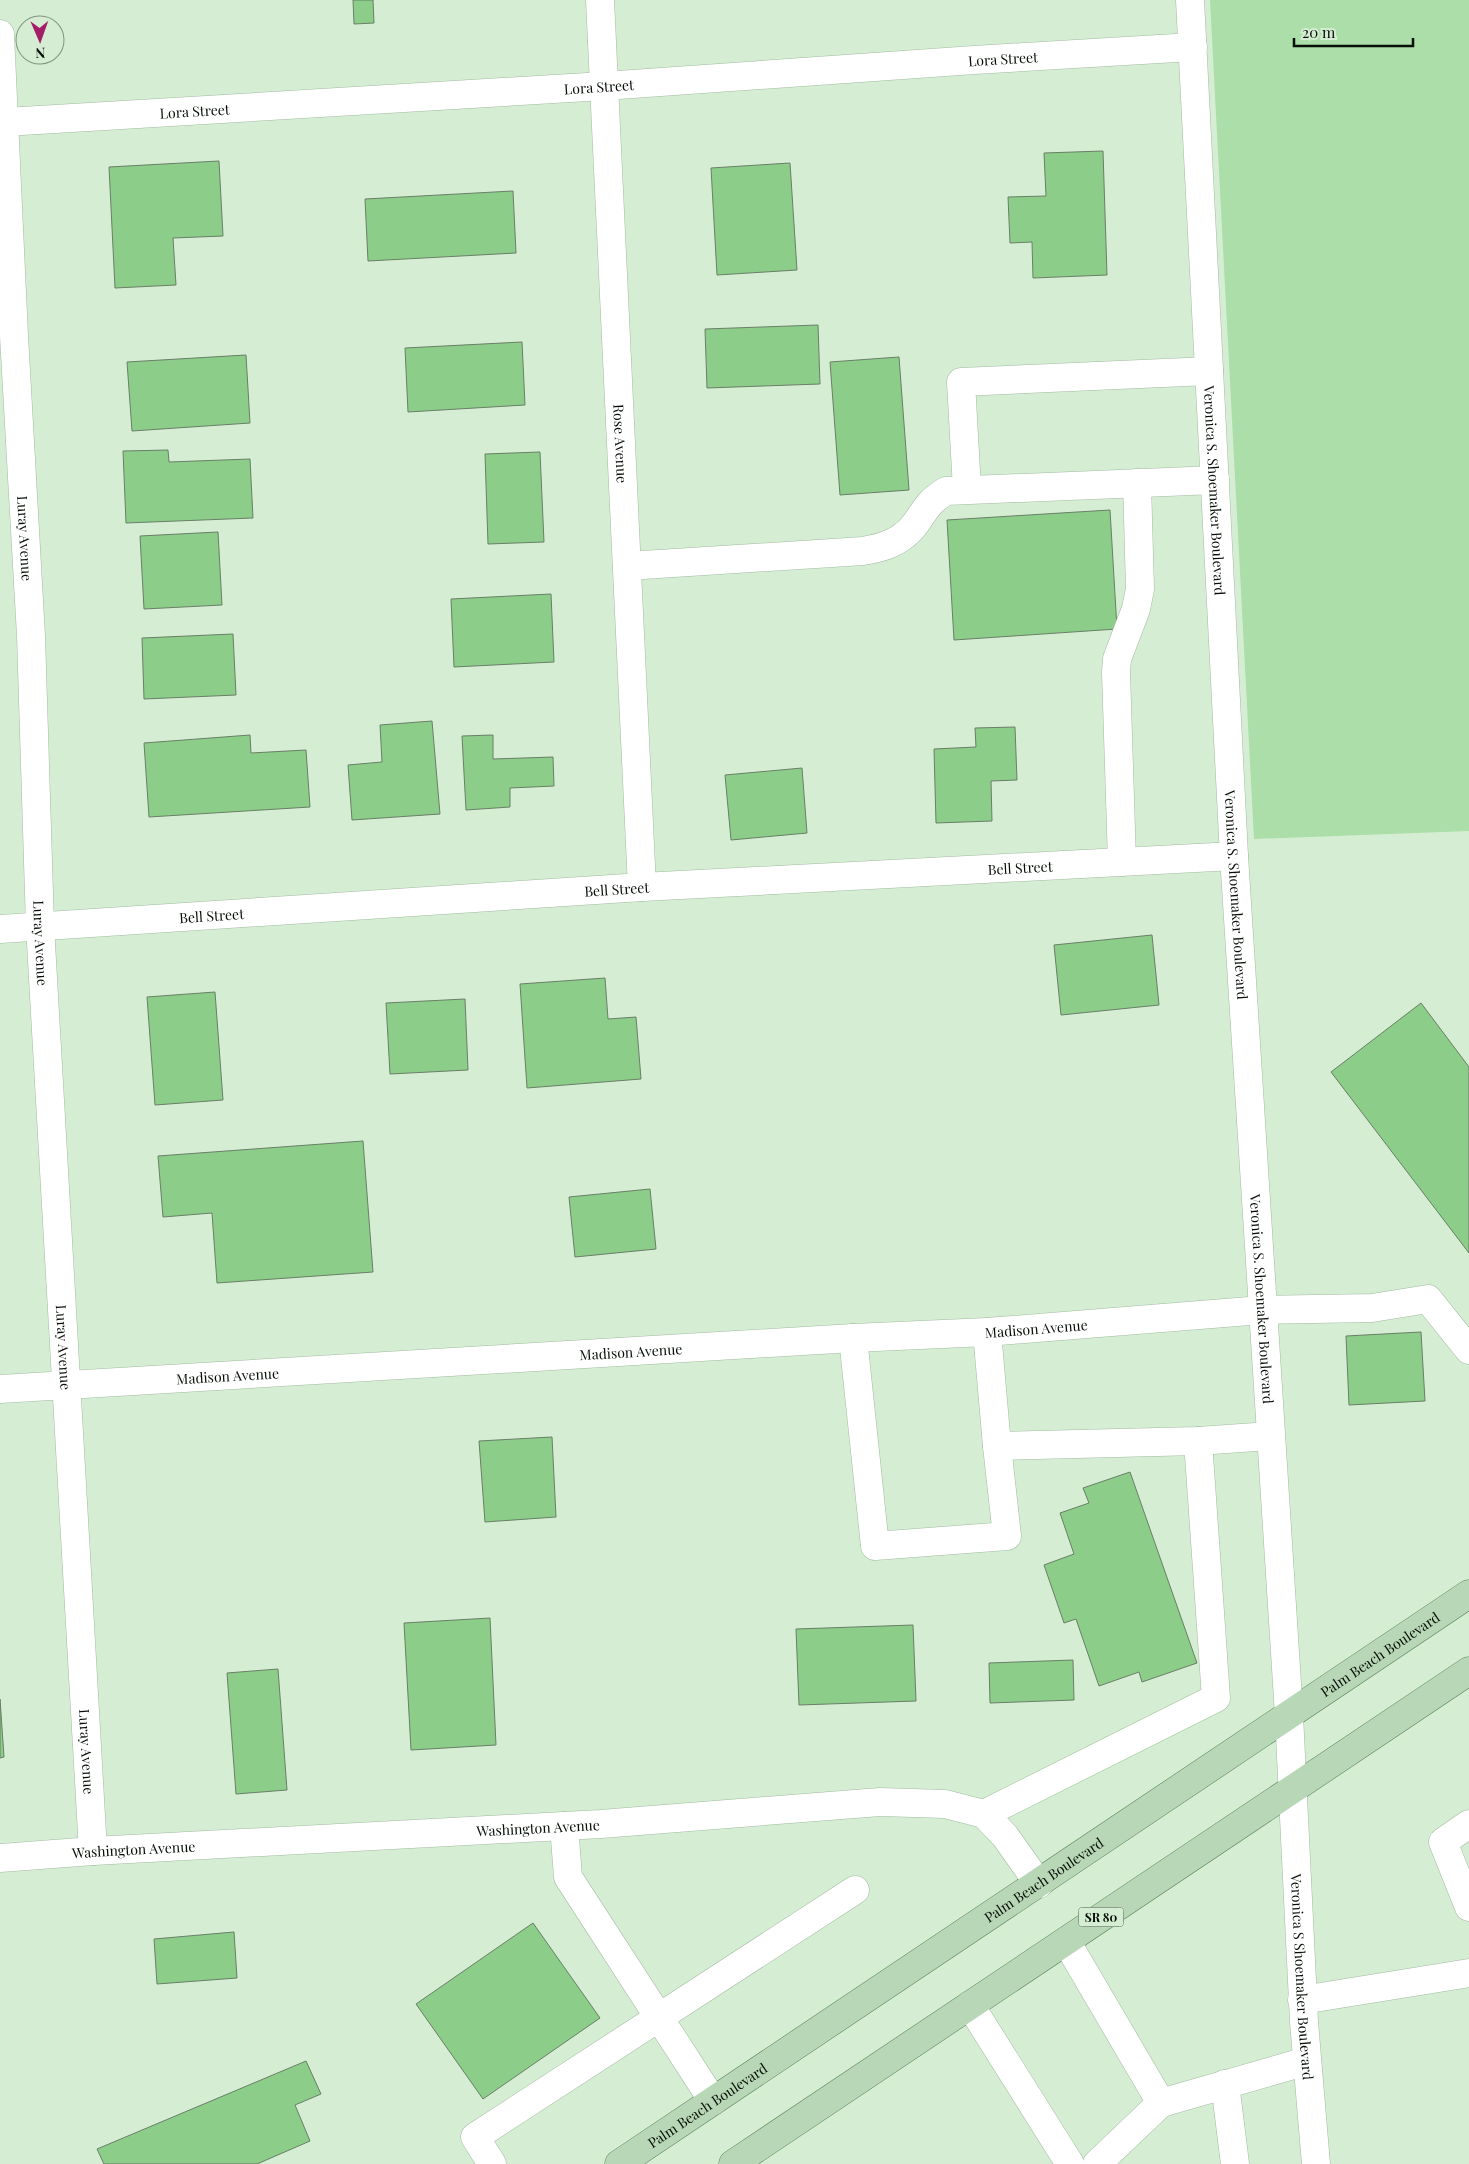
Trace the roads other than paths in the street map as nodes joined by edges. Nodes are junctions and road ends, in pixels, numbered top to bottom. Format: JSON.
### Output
{"nodes":[{"id":1,"x":600,"y":0,"type":"edge"},
{"id":2,"x":1190,"y":0,"type":"edge"},
{"id":3,"x":0,"y":34,"type":"edge"},
{"id":4,"x":1193,"y":47,"type":"junction"},
{"id":5,"x":604,"y":86,"type":"junction"},
{"id":6,"x":4,"y":122,"type":"junction"},
{"id":7,"x":7,"y":336,"type":"edge"},
{"id":8,"x":1210,"y":371,"type":"junction"},
{"id":9,"x":1215,"y":480,"type":"junction"},
{"id":10,"x":1137,"y":483,"type":"junction"},
{"id":11,"x":967,"y":489,"type":"junction"},
{"id":12,"x":627,"y":566,"type":"junction"},
{"id":13,"x":1234,"y":856,"type":"junction"},
{"id":14,"x":1122,"y":862,"type":"junction"},
{"id":15,"x":642,"y":887,"type":"junction"},
{"id":16,"x":40,"y":926,"type":"junction"},
{"id":17,"x":0,"y":929,"type":"edge"},
{"id":18,"x":1262,"y":1310,"type":"junction"},
{"id":19,"x":987,"y":1332,"type":"junction"},
{"id":20,"x":853,"y":1338,"type":"junction"},
{"id":21,"x":1469,"y":1350,"type":"edge"},
{"id":22,"x":67,"y":1385,"type":"junction"},
{"id":23,"x":0,"y":1389,"type":"edge"},
{"id":24,"x":1270,"y":1436,"type":"junction"},
{"id":25,"x":1198,"y":1440,"type":"junction"},
{"id":26,"x":998,"y":1446,"type":"junction"},
{"id":27,"x":1469,"y":1594,"type":"edge"},
{"id":28,"x":1469,"y":1671,"type":"edge"},
{"id":29,"x":1289,"y":1715,"type":"junction"},
{"id":30,"x":1292,"y":1789,"type":"junction"},
{"id":31,"x":984,"y":1814,"type":"junction"},
{"id":32,"x":1469,"y":1824,"type":"edge"},
{"id":33,"x":564,"y":1826,"type":"junction"},
{"id":34,"x":93,"y":1851,"type":"junction"},
{"id":35,"x":0,"y":1858,"type":"edge"},
{"id":36,"x":1039,"y":1884,"type":"junction"},
{"id":37,"x":855,"y":1890,"type":"dead end"},
{"id":38,"x":1469,"y":1907,"type":"edge"},
{"id":39,"x":1066,"y":1941,"type":"junction"},
{"id":40,"x":1469,"y":1973,"type":"edge"},
{"id":41,"x":1302,"y":2000,"type":"junction"},
{"id":42,"x":970,"y":2005,"type":"junction"},
{"id":43,"x":658,"y":2016,"type":"junction"},
{"id":44,"x":1307,"y":2061,"type":"junction"},
{"id":45,"x":1225,"y":2084,"type":"junction"},
{"id":46,"x":713,"y":2102,"type":"junction"},
{"id":47,"x":1161,"y":2103,"type":"junction"},
{"id":48,"x":492,"y":2164,"type":"edge"},
{"id":49,"x":619,"y":2164,"type":"edge"},
{"id":50,"x":733,"y":2164,"type":"edge"},
{"id":51,"x":1070,"y":2164,"type":"edge"},
{"id":52,"x":1097,"y":2164,"type":"edge"},
{"id":53,"x":1235,"y":2164,"type":"edge"},
{"id":54,"x":1316,"y":2164,"type":"edge"}],
"edges":[{"from":1,"to":5,"type":"street","name":"Rose Avenue"},
{"from":2,"to":4,"type":"street","name":"Veronica S. Shoemaker Boulevard"},
{"from":3,"to":6,"type":"street","name":"Luray Avenue"},
{"from":4,"to":5,"type":"street","name":"Lora Street"},
{"from":4,"to":8,"type":"street","name":"Veronica S. Shoemaker Boulevard"},
{"from":5,"to":6,"type":"street","name":"Lora Street"},
{"from":5,"to":12,"type":"street","name":"Rose Avenue"},
{"from":6,"to":7,"type":"street","name":"Luray Avenue"},
{"from":7,"to":16,"type":"street","name":"Luray Avenue"},
{"from":8,"to":9,"type":"street","name":"Veronica S. Shoemaker Boulevard"},
{"from":8,"to":11,"type":"street"},
{"from":9,"to":10,"type":"street"},
{"from":9,"to":13,"type":"street","name":"Veronica S. Shoemaker Boulevard"},
{"from":10,"to":11,"type":"street"},
{"from":10,"to":14,"type":"street"},
{"from":11,"to":12,"type":"street"},
{"from":12,"to":15,"type":"street","name":"Rose Avenue"},
{"from":13,"to":14,"type":"street","name":"Bell Street"},
{"from":13,"to":18,"type":"street","name":"Veronica S. Shoemaker Boulevard"},
{"from":14,"to":15,"type":"street","name":"Bell Street"},
{"from":15,"to":16,"type":"street","name":"Bell Street"},
{"from":16,"to":17,"type":"street","name":"Bell Street"},
{"from":16,"to":22,"type":"street","name":"Luray Avenue"},
{"from":18,"to":19,"type":"street","name":"Madison Avenue"},
{"from":18,"to":21,"type":"street","name":"Madison Avenue"},
{"from":18,"to":24,"type":"street","name":"Veronica S. Shoemaker Boulevard"},
{"from":19,"to":20,"type":"street","name":"Madison Avenue"},
{"from":19,"to":26,"type":"street"},
{"from":20,"to":22,"type":"street","name":"Madison Avenue"},
{"from":20,"to":26,"type":"street"},
{"from":22,"to":23,"type":"street","name":"Madison Avenue"},
{"from":22,"to":34,"type":"street","name":"Luray Avenue"},
{"from":24,"to":25,"type":"street"},
{"from":24,"to":29,"type":"street","name":"Veronica S. Shoemaker Boulevard"},
{"from":25,"to":26,"type":"street"},
{"from":25,"to":31,"type":"street"},
{"from":27,"to":29,"type":"main road","name":"Palm Beach Boulevard"},
{"from":28,"to":30,"type":"main road","number":"SR 80"},
{"from":29,"to":30,"type":"street","name":"Veronica S. Shoemaker Boulevard"},
{"from":29,"to":36,"type":"main road","name":"Palm Beach Boulevard"},
{"from":30,"to":39,"type":"main road","number":"SR 80"},
{"from":30,"to":41,"type":"street","name":"Veronica S Shoemaker Boulevard"},
{"from":31,"to":33,"type":"street","name":"Washington Avenue"},
{"from":31,"to":36,"type":"street"},
{"from":32,"to":38,"type":"street"},
{"from":33,"to":34,"type":"street","name":"Washington Avenue"},
{"from":33,"to":43,"type":"street"},
{"from":34,"to":35,"type":"street","name":"Washington Avenue"},
{"from":36,"to":46,"type":"main road","name":"Palm Beach Boulevard"},
{"from":37,"to":43,"type":"street"},
{"from":39,"to":42,"type":"main road","number":"SR 80"},
{"from":39,"to":47,"type":"street"},
{"from":40,"to":41,"type":"street"},
{"from":41,"to":44,"type":"street","name":"Veronica S Shoemaker Boulevard"},
{"from":42,"to":50,"type":"main road","number":"SR 80"},
{"from":42,"to":51,"type":"street"},
{"from":43,"to":46,"type":"street"},
{"from":43,"to":48,"type":"street"},
{"from":44,"to":45,"type":"street"},
{"from":44,"to":54,"type":"street","name":"Veronica S Shoemaker Boulevard"},
{"from":45,"to":47,"type":"street"},
{"from":45,"to":53,"type":"street"},
{"from":46,"to":49,"type":"main road","name":"Palm Beach Boulevard"},
{"from":47,"to":52,"type":"street"}]}
